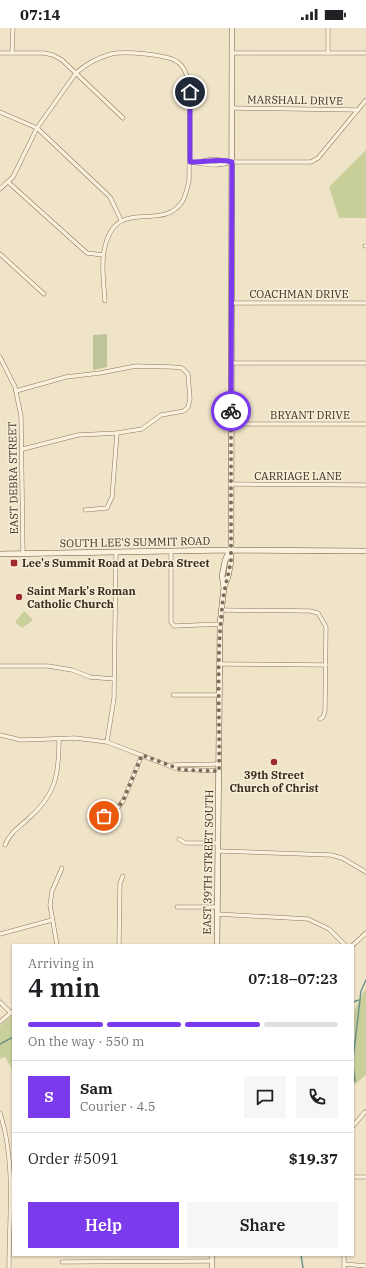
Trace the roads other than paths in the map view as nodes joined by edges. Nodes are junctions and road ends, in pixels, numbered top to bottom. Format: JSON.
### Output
{"nodes":[{"id":1,"x":13,"y":28,"type":"edge"},
{"id":2,"x":232,"y":28,"type":"edge"},
{"id":3,"x":328,"y":28,"type":"edge"},
{"id":4,"x":0,"y":53,"type":"edge"},
{"id":5,"x":12,"y":53,"type":"junction"},
{"id":6,"x":232,"y":53,"type":"junction"},
{"id":7,"x":328,"y":53,"type":"junction"},
{"id":8,"x":366,"y":53,"type":"edge"},
{"id":9,"x":76,"y":73,"type":"junction"},
{"id":10,"x":366,"y":100,"type":"edge"},
{"id":11,"x":232,"y":108,"type":"junction"},
{"id":12,"x":358,"y":110,"type":"junction"},
{"id":13,"x":0,"y":112,"type":"edge"},
{"id":14,"x":123,"y":118,"type":"dead end"},
{"id":15,"x":37,"y":128,"type":"junction"},
{"id":16,"x":190,"y":162,"type":"junction"},
{"id":17,"x":232,"y":162,"type":"junction"},
{"id":18,"x":8,"y":182,"type":"junction"},
{"id":19,"x":0,"y":189,"type":"edge"},
{"id":20,"x":121,"y":220,"type":"junction"},
{"id":21,"x":0,"y":254,"type":"edge"},
{"id":22,"x":103,"y":255,"type":"junction"},
{"id":23,"x":44,"y":294,"type":"dead end"},
{"id":24,"x":105,"y":301,"type":"dead end"},
{"id":25,"x":231,"y":303,"type":"junction"},
{"id":26,"x":366,"y":303,"type":"edge"},
{"id":27,"x":0,"y":357,"type":"edge"},
{"id":28,"x":231,"y":363,"type":"junction"},
{"id":29,"x":366,"y":363,"type":"edge"},
{"id":30,"x":16,"y":391,"type":"junction"},
{"id":31,"x":231,"y":424,"type":"junction"},
{"id":32,"x":366,"y":424,"type":"edge"},
{"id":33,"x":117,"y":433,"type":"junction"},
{"id":34,"x":23,"y":449,"type":"junction"},
{"id":35,"x":230,"y":484,"type":"junction"},
{"id":36,"x":366,"y":485,"type":"edge"},
{"id":37,"x":85,"y":510,"type":"dead end"},
{"id":38,"x":230,"y":550,"type":"junction"},
{"id":39,"x":171,"y":551,"type":"junction"},
{"id":40,"x":366,"y":551,"type":"edge"},
{"id":41,"x":116,"y":552,"type":"junction"},
{"id":42,"x":0,"y":554,"type":"edge"},
{"id":43,"x":23,"y":554,"type":"junction"},
{"id":44,"x":221,"y":610,"type":"junction"},
{"id":45,"x":220,"y":624,"type":"junction"},
{"id":46,"x":220,"y":664,"type":"junction"},
{"id":47,"x":326,"y":665,"type":"junction"},
{"id":48,"x":0,"y":666,"type":"edge"},
{"id":49,"x":114,"y":679,"type":"junction"},
{"id":50,"x":173,"y":694,"type":"dead end"},
{"id":51,"x":219,"y":695,"type":"junction"},
{"id":52,"x":320,"y":719,"type":"dead end"},
{"id":53,"x":0,"y":735,"type":"edge"},
{"id":54,"x":59,"y":739,"type":"junction"},
{"id":55,"x":107,"y":742,"type":"junction"},
{"id":56,"x":142,"y":755,"type":"junction"},
{"id":57,"x":219,"y":764,"type":"junction"},
{"id":58,"x":170,"y":766,"type":"junction"},
{"id":59,"x":219,"y":771,"type":"junction"},
{"id":60,"x":104,"y":816,"type":"dead end"},
{"id":61,"x":179,"y":839,"type":"dead end"},
{"id":62,"x":218,"y":843,"type":"junction"},
{"id":63,"x":5,"y":845,"type":"dead end"},
{"id":64,"x":218,"y":851,"type":"junction"},
{"id":65,"x":62,"y":868,"type":"dead end"},
{"id":66,"x":366,"y":872,"type":"edge"},
{"id":67,"x":122,"y":876,"type":"dead end"},
{"id":68,"x":177,"y":907,"type":"dead end"},
{"id":69,"x":217,"y":907,"type":"junction"},
{"id":70,"x":217,"y":914,"type":"junction"},
{"id":71,"x":52,"y":920,"type":"junction"},
{"id":72,"x":366,"y":933,"type":"edge"},
{"id":73,"x":0,"y":934,"type":"edge"},
{"id":74,"x":57,"y":944,"type":"edge"},
{"id":75,"x":119,"y":944,"type":"edge"},
{"id":76,"x":217,"y":944,"type":"edge"},
{"id":77,"x":344,"y":944,"type":"edge"},
{"id":78,"x":354,"y":944,"type":"edge"},
{"id":79,"x":0,"y":1002,"type":"edge"},
{"id":80,"x":12,"y":1012,"type":"edge"},
{"id":81,"x":0,"y":1022,"type":"edge"},
{"id":82,"x":365,"y":1112,"type":"edge"},
{"id":83,"x":0,"y":1113,"type":"edge"},
{"id":84,"x":354,"y":1125,"type":"edge"},
{"id":85,"x":354,"y":1177,"type":"edge"},
{"id":86,"x":366,"y":1177,"type":"edge"},
{"id":87,"x":212,"y":1258,"type":"edge"},
{"id":88,"x":62,"y":1262,"type":"dead end"},
{"id":89,"x":344,"y":1266,"type":"edge"},
{"id":90,"x":366,"y":1266,"type":"edge"},
{"id":91,"x":9,"y":1268,"type":"edge"},
{"id":92,"x":212,"y":1268,"type":"edge"}],
"edges":[{"from":1,"to":5,"type":"street"},
{"from":2,"to":6,"type":"main road","name":"EAST 39TH STREET SOUTH"},
{"from":3,"to":7,"type":"street"},
{"from":4,"to":5,"type":"street"},
{"from":5,"to":9,"type":"street"},
{"from":6,"to":7,"type":"street"},
{"from":6,"to":11,"type":"main road","name":"EAST 39TH STREET SOUTH"},
{"from":7,"to":8,"type":"street"},
{"from":9,"to":14,"type":"street"},
{"from":9,"to":15,"type":"street"},
{"from":9,"to":16,"type":"street"},
{"from":10,"to":12,"type":"street"},
{"from":11,"to":12,"type":"street","name":"MARSHALL DRIVE"},
{"from":11,"to":17,"type":"main road","name":"EAST 39TH STREET SOUTH"},
{"from":12,"to":17,"type":"street"},
{"from":13,"to":15,"type":"street"},
{"from":15,"to":18,"type":"street"},
{"from":15,"to":20,"type":"street"},
{"from":16,"to":17,"type":"street"},
{"from":16,"to":20,"type":"street"},
{"from":17,"to":25,"type":"main road","name":"EAST 39TH STREET SOUTH"},
{"from":18,"to":19,"type":"street"},
{"from":18,"to":22,"type":"street"},
{"from":20,"to":22,"type":"street"},
{"from":21,"to":23,"type":"street"},
{"from":22,"to":24,"type":"street"},
{"from":25,"to":26,"type":"street","name":"COACHMAN DRIVE"},
{"from":25,"to":28,"type":"main road","name":"EAST 39TH STREET SOUTH"},
{"from":27,"to":30,"type":"street","name":"EAST DEBRA STREET"},
{"from":28,"to":29,"type":"street"},
{"from":28,"to":31,"type":"main road","name":"EAST 39TH STREET SOUTH"},
{"from":30,"to":33,"type":"street"},
{"from":30,"to":34,"type":"street","name":"EAST DEBRA STREET"},
{"from":31,"to":32,"type":"street","name":"BRYANT DRIVE"},
{"from":31,"to":35,"type":"main road","name":"EAST 39TH STREET SOUTH"},
{"from":33,"to":34,"type":"street"},
{"from":33,"to":37,"type":"street"},
{"from":34,"to":43,"type":"street","name":"EAST DEBRA STREET"},
{"from":35,"to":36,"type":"street","name":"CARRIAGE LANE"},
{"from":35,"to":38,"type":"main road","name":"EAST 39TH STREET SOUTH"},
{"from":38,"to":39,"type":"main road","name":"SOUTH LEE'S SUMMIT ROAD"},
{"from":38,"to":40,"type":"main road","name":"SOUTH LEE'S SUMMIT ROAD"},
{"from":38,"to":44,"type":"main road","name":"EAST 39TH STREET SOUTH"},
{"from":39,"to":41,"type":"main road","name":"SOUTH LEE'S SUMMIT ROAD"},
{"from":39,"to":45,"type":"street"},
{"from":41,"to":43,"type":"main road","name":"SOUTH LEE'S SUMMIT ROAD"},
{"from":41,"to":49,"type":"street"},
{"from":42,"to":43,"type":"main road","name":"SOUTH LEE'S SUMMIT ROAD"},
{"from":44,"to":45,"type":"main road","name":"EAST 39TH STREET SOUTH"},
{"from":44,"to":47,"type":"street"},
{"from":45,"to":46,"type":"main road","name":"EAST 39TH STREET SOUTH"},
{"from":46,"to":47,"type":"street"},
{"from":46,"to":51,"type":"main road","name":"EAST 39TH STREET SOUTH"},
{"from":47,"to":52,"type":"street"},
{"from":48,"to":49,"type":"street"},
{"from":49,"to":55,"type":"street"},
{"from":50,"to":51,"type":"street"},
{"from":51,"to":57,"type":"main road","name":"EAST 39TH STREET SOUTH"},
{"from":53,"to":54,"type":"street"},
{"from":54,"to":55,"type":"street"},
{"from":54,"to":63,"type":"street"},
{"from":55,"to":56,"type":"street"},
{"from":56,"to":58,"type":"street"},
{"from":56,"to":60,"type":"street"},
{"from":57,"to":58,"type":"street"},
{"from":57,"to":59,"type":"main road","name":"EAST 39TH STREET SOUTH"},
{"from":58,"to":59,"type":"street"},
{"from":59,"to":62,"type":"main road","name":"EAST 39TH STREET SOUTH"},
{"from":61,"to":62,"type":"street"},
{"from":62,"to":64,"type":"main road","name":"EAST 39TH STREET SOUTH"},
{"from":64,"to":66,"type":"street"},
{"from":64,"to":69,"type":"main road","name":"EAST 39TH STREET SOUTH"},
{"from":65,"to":71,"type":"street"},
{"from":67,"to":75,"type":"street"},
{"from":68,"to":69,"type":"street"},
{"from":69,"to":70,"type":"main road","name":"EAST 39TH STREET SOUTH"},
{"from":70,"to":76,"type":"main road","name":"EAST 39TH STREET SOUTH"},
{"from":70,"to":77,"type":"street"},
{"from":71,"to":73,"type":"street"},
{"from":71,"to":74,"type":"street"},
{"from":72,"to":78,"type":"street"},
{"from":79,"to":80,"type":"street"},
{"from":80,"to":81,"type":"street"},
{"from":82,"to":84,"type":"street"},
{"from":83,"to":91,"type":"street"},
{"from":85,"to":86,"type":"street"},
{"from":87,"to":88,"type":"street"},
{"from":87,"to":92,"type":"main road"},
{"from":89,"to":90,"type":"street"}]}
